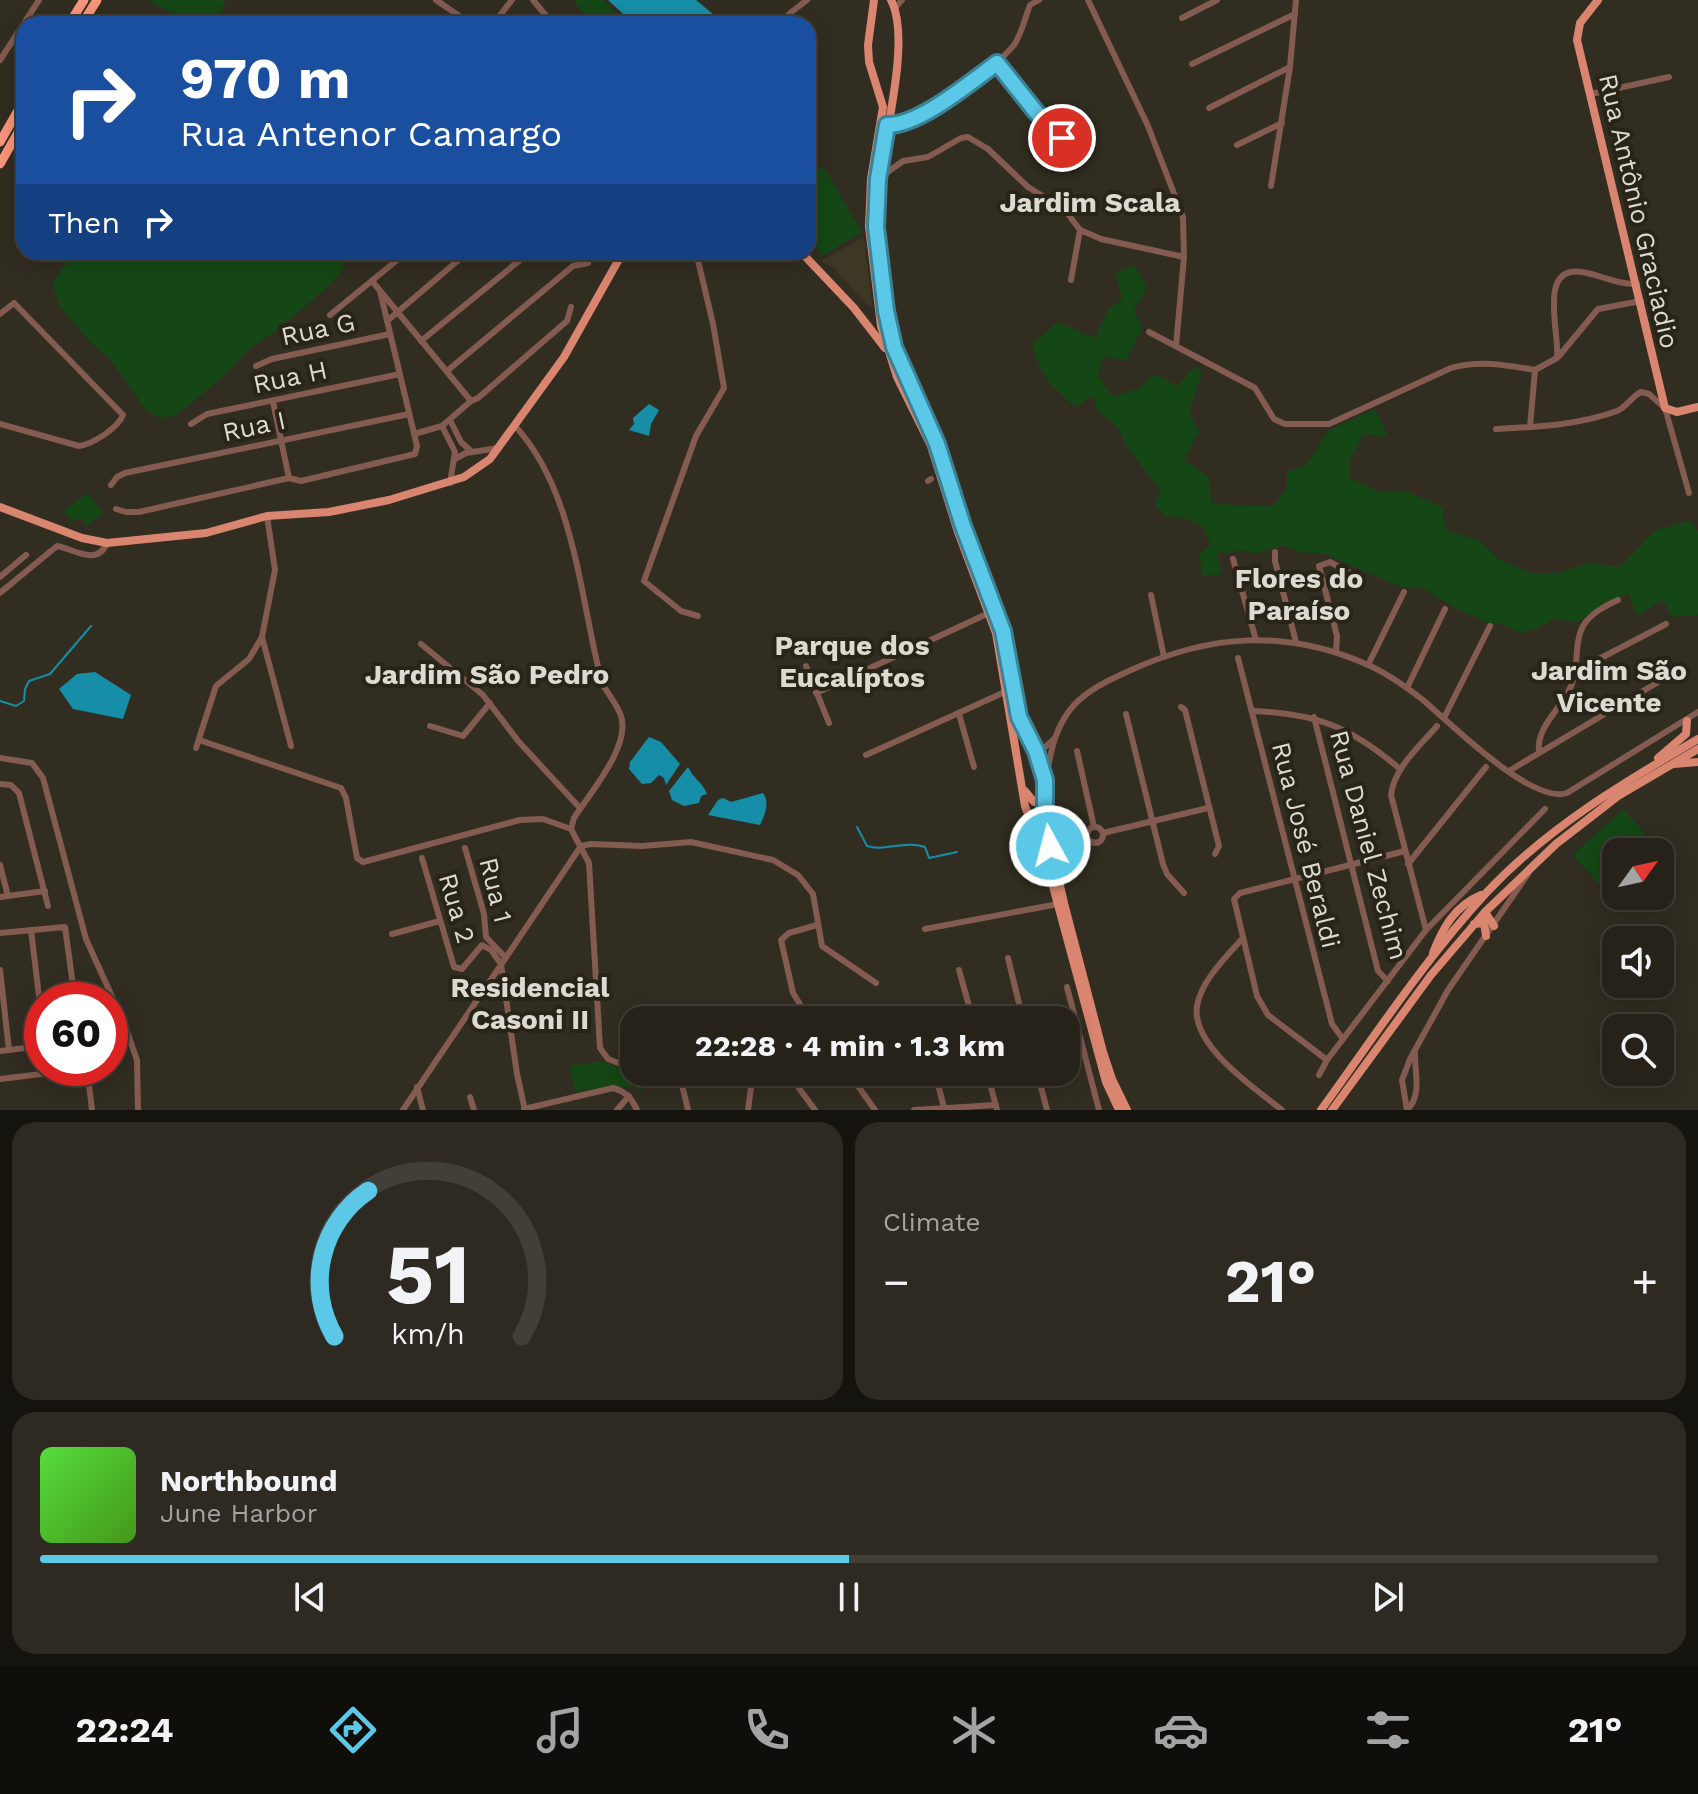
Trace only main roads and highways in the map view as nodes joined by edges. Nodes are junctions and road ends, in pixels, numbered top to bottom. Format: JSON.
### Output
{"nodes":[{"id":1,"x":874,"y":0,"type":"edge"},
{"id":2,"x":1598,"y":0,"type":"edge"},
{"id":3,"x":896,"y":3,"type":"edge"},
{"id":4,"x":881,"y":94,"type":"junction"},
{"id":5,"x":892,"y":95,"type":"junction"},
{"id":6,"x":16,"y":114,"type":"edge"},
{"id":7,"x":884,"y":125,"type":"junction"},
{"id":8,"x":16,"y":136,"type":"edge"},
{"id":9,"x":0,"y":142,"type":"edge"},
{"id":10,"x":0,"y":164,"type":"edge"},
{"id":11,"x":619,"y":260,"type":"edge"},
{"id":12,"x":808,"y":260,"type":"edge"},
{"id":13,"x":856,"y":311,"type":"junction"},
{"id":14,"x":875,"y":314,"type":"junction"},
{"id":15,"x":867,"y":325,"type":"junction"},
{"id":16,"x":891,"y":350,"type":"junction"},
{"id":17,"x":1698,"y":407,"type":"edge"},
{"id":18,"x":0,"y":510,"type":"edge"},
{"id":19,"x":1694,"y":717,"type":"edge"},
{"id":20,"x":1698,"y":739,"type":"edge"},
{"id":21,"x":1698,"y":749,"type":"edge"},
{"id":22,"x":1036,"y":751,"type":"junction"},
{"id":23,"x":1018,"y":761,"type":"junction"},
{"id":24,"x":1698,"y":762,"type":"edge"},
{"id":25,"x":1655,"y":764,"type":"junction"},
{"id":26,"x":1669,"y":764,"type":"junction"},
{"id":27,"x":1022,"y":787,"type":"junction"},
{"id":28,"x":1045,"y":796,"type":"junction"},
{"id":29,"x":1514,"y":867,"type":"junction"},
{"id":30,"x":1513,"y":885,"type":"junction"},
{"id":31,"x":1488,"y":891,"type":"junction"},
{"id":32,"x":1497,"y":901,"type":"junction"},
{"id":33,"x":1485,"y":912,"type":"junction"},
{"id":34,"x":1473,"y":924,"type":"junction"},
{"id":35,"x":1494,"y":926,"type":"road end"},
{"id":36,"x":1486,"y":936,"type":"road end"},
{"id":37,"x":1429,"y":963,"type":"junction"},
{"id":38,"x":1119,"y":1110,"type":"edge"},
{"id":39,"x":1127,"y":1110,"type":"edge"},
{"id":40,"x":1321,"y":1110,"type":"edge"},
{"id":41,"x":1332,"y":1110,"type":"edge"}],
"edges":[{"from":1,"to":4,"type":"main road"},
{"from":2,"to":17,"type":"main road","name":"Rua Antônio Graciadio"},
{"from":3,"to":5,"type":"main road"},
{"from":4,"to":5,"type":"main road"},
{"from":4,"to":7,"type":"main road"},
{"from":5,"to":7,"type":"main road"},
{"from":6,"to":9,"type":"highway"},
{"from":7,"to":14,"type":"main road"},
{"from":7,"to":16,"type":"main road"},
{"from":8,"to":10,"type":"highway"},
{"from":11,"to":18,"type":"main road"},
{"from":12,"to":13,"type":"main road"},
{"from":13,"to":14,"type":"main road"},
{"from":13,"to":15,"type":"main road"},
{"from":14,"to":15,"type":"main road"},
{"from":14,"to":16,"type":"main road"},
{"from":15,"to":16,"type":"main road"},
{"from":16,"to":22,"type":"main road"},
{"from":16,"to":23,"type":"main road"},
{"from":19,"to":25,"type":"main road"},
{"from":20,"to":25,"type":"main road"},
{"from":21,"to":26,"type":"main road"},
{"from":22,"to":23,"type":"main road"},
{"from":22,"to":28,"type":"main road"},
{"from":23,"to":27,"type":"main road"},
{"from":24,"to":26,"type":"main road"},
{"from":25,"to":29,"type":"main road"},
{"from":26,"to":30,"type":"main road"},
{"from":27,"to":28,"type":"main road"},
{"from":27,"to":38,"type":"main road"},
{"from":28,"to":39,"type":"main road"},
{"from":29,"to":30,"type":"main road"},
{"from":29,"to":31,"type":"main road"},
{"from":30,"to":32,"type":"main road"},
{"from":31,"to":32,"type":"main road"},
{"from":31,"to":37,"type":"main road"},
{"from":31,"to":37,"type":"main road"},
{"from":32,"to":33,"type":"main road"},
{"from":33,"to":34,"type":"main road"},
{"from":33,"to":35,"type":"main road"},
{"from":34,"to":36,"type":"main road"},
{"from":34,"to":41,"type":"main road"},
{"from":37,"to":40,"type":"main road"}]}
